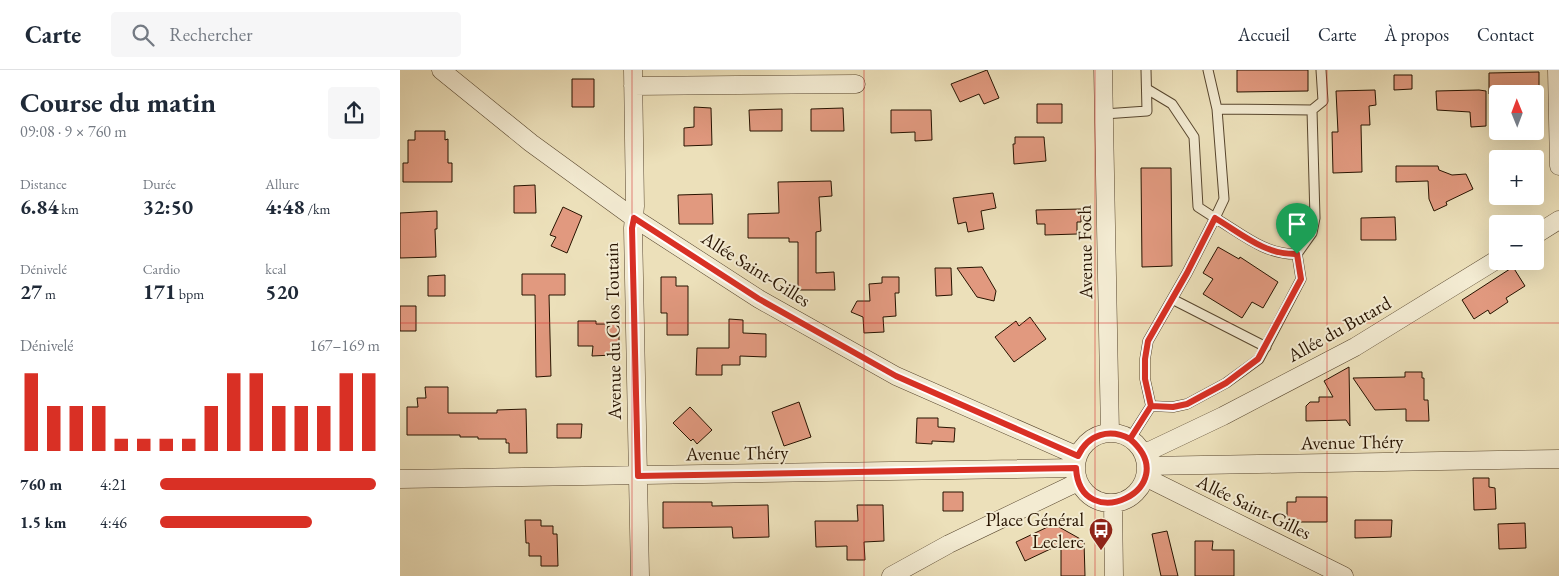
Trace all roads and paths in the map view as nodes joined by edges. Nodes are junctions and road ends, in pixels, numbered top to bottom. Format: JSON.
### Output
{"nodes":[{"id":1,"x":441,"y":70,"type":"edge"},
{"id":2,"x":1103,"y":70,"type":"edge"},
{"id":3,"x":1146,"y":70,"type":"edge"},
{"id":4,"x":1208,"y":70,"type":"edge"},
{"id":5,"x":1321,"y":70,"type":"edge"},
{"id":6,"x":1557,"y":70,"type":"edge"},
{"id":7,"x":633,"y":78,"type":"edge"},
{"id":8,"x":856,"y":84,"type":"dead end"},
{"id":9,"x":1147,"y":89,"type":"junction"},
{"id":10,"x":1217,"y":109,"type":"junction"},
{"id":11,"x":1312,"y":110,"type":"junction"},
{"id":12,"x":1104,"y":114,"type":"junction"},
{"id":13,"x":1559,"y":166,"type":"edge"},
{"id":14,"x":634,"y":218,"type":"junction"},
{"id":15,"x":1215,"y":218,"type":"junction"},
{"id":16,"x":1559,"y":220,"type":"edge"},
{"id":17,"x":1544,"y":229,"type":"edge"},
{"id":18,"x":1297,"y":254,"type":"junction"},
{"id":19,"x":1489,"y":265,"type":"edge"},
{"id":20,"x":1172,"y":299,"type":"junction"},
{"id":21,"x":1266,"y":347,"type":"junction"},
{"id":22,"x":1151,"y":406,"type":"junction"},
{"id":23,"x":1110,"y":433,"type":"junction"},
{"id":24,"x":1130,"y":439,"type":"junction"},
{"id":25,"x":1559,"y":460,"type":"edge"},
{"id":26,"x":1144,"y":466,"type":"junction"},
{"id":27,"x":1077,"y":469,"type":"junction"},
{"id":28,"x":638,"y":476,"type":"junction"},
{"id":29,"x":400,"y":479,"type":"edge"},
{"id":30,"x":1113,"y":503,"type":"junction"},
{"id":31,"x":640,"y":576,"type":"edge"},
{"id":32,"x":891,"y":576,"type":"edge"},
{"id":33,"x":1114,"y":576,"type":"edge"},
{"id":34,"x":1344,"y":576,"type":"edge"}],
"edges":[{"from":1,"to":14,"type":"street","name":"Allée Saint-Gilles"},
{"from":2,"to":12,"type":"street","name":"Avenue Foch"},
{"from":3,"to":9,"type":"lane"},
{"from":4,"to":10,"type":"lane"},
{"from":5,"to":11,"type":"lane"},
{"from":6,"to":13,"type":"street"},
{"from":7,"to":8,"type":"street","name":"Avenue du Clos Toutain"},
{"from":7,"to":14,"type":"street","name":"Avenue du Clos Toutain"},
{"from":9,"to":12,"type":"lane"},
{"from":9,"to":15,"type":"lane"},
{"from":10,"to":11,"type":"lane"},
{"from":10,"to":15,"type":"lane"},
{"from":11,"to":18,"type":"lane"},
{"from":12,"to":23,"type":"street","name":"Avenue Foch"},
{"from":14,"to":27,"type":"street","name":"Allée Saint-Gilles"},
{"from":14,"to":28,"type":"street","name":"Avenue du Clos Toutain"},
{"from":15,"to":18,"type":"lane"},
{"from":15,"to":20,"type":"lane"},
{"from":16,"to":17,"type":"street"},
{"from":18,"to":21,"type":"lane"},
{"from":19,"to":26,"type":"street","name":"Allée du Butard"},
{"from":20,"to":21,"type":"lane"},
{"from":20,"to":22,"type":"lane"},
{"from":21,"to":22,"type":"lane"},
{"from":22,"to":24,"type":"lane"},
{"from":23,"to":24,"type":"street"},
{"from":23,"to":27,"type":"street"},
{"from":24,"to":26,"type":"street"},
{"from":25,"to":26,"type":"street","name":"Avenue Théry"},
{"from":26,"to":30,"type":"street"},
{"from":26,"to":34,"type":"street","name":"Allée Saint-Gilles"},
{"from":27,"to":28,"type":"street","name":"Avenue Théry"},
{"from":27,"to":30,"type":"street"},
{"from":27,"to":32,"type":"street"},
{"from":28,"to":29,"type":"street","name":"Avenue Théry"},
{"from":28,"to":31,"type":"street","name":"Avenue du Clos Toutain"},
{"from":30,"to":33,"type":"street"}]}
